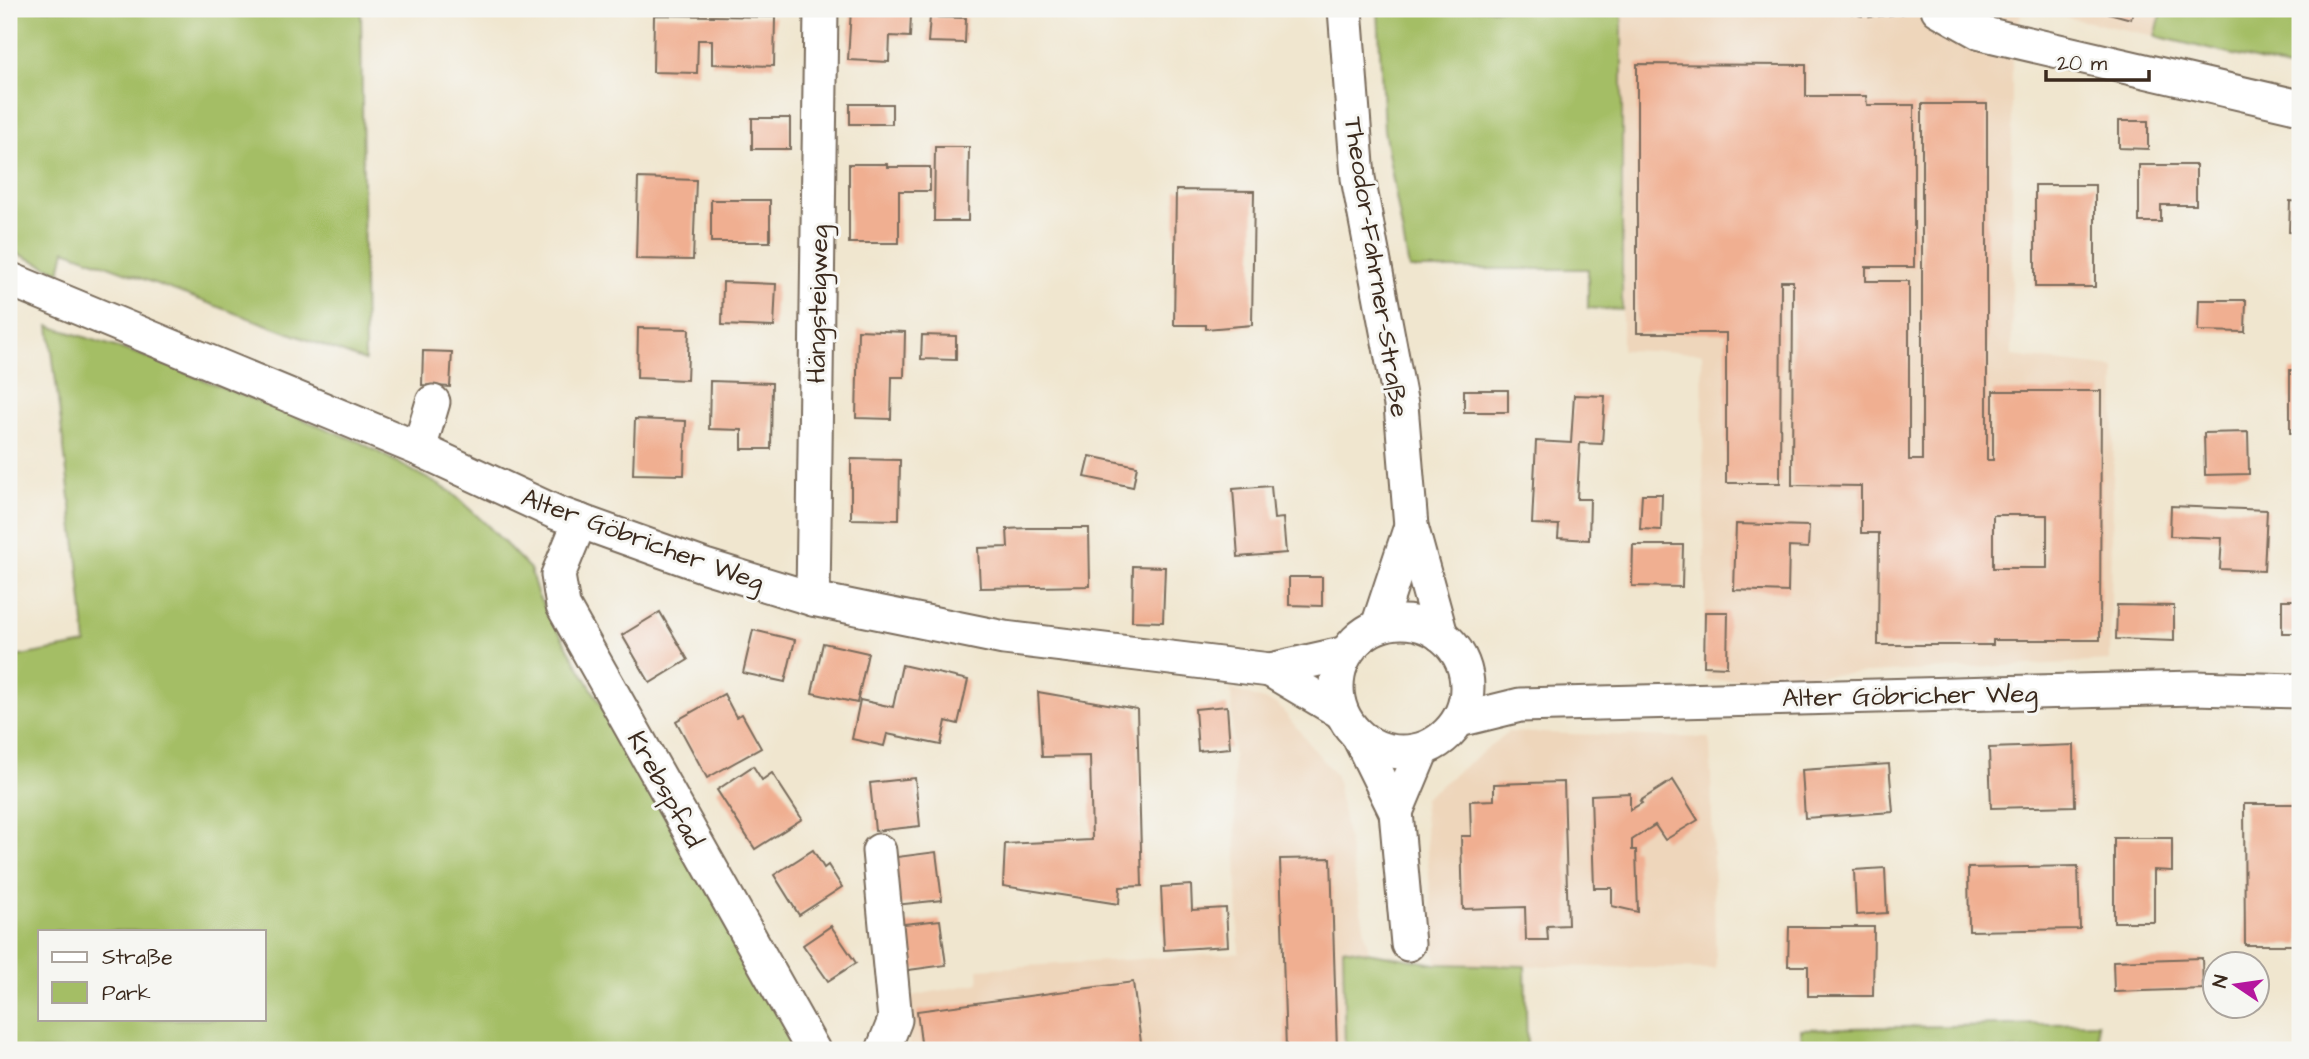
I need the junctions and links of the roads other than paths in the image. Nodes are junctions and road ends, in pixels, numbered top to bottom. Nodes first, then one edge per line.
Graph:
1 (821, 9) edge
2 (1345, 9) edge
3 (1929, 9) edge
4 (2300, 107) edge
5 (9, 279) edge
6 (433, 402) dead end
7 (419, 449) junction
8 (580, 521) junction
9 (1411, 526) junction
10 (813, 599) junction
11 (1378, 626) junction
12 (1441, 635) junction
13 (1346, 653) junction
14 (1270, 670) junction
15 (1466, 679) junction
16 (2300, 691) edge
17 (1520, 705) junction
18 (1341, 712) junction
19 (1459, 720) junction
20 (1360, 739) junction
21 (1422, 750) junction
22 (1396, 812) junction
23 (880, 851) dead end
24 (1408, 944) dead end
25 (813, 1050) edge
26 (883, 1050) edge

1 - 10 street, Hängsteigweg
2 - 9 street, Theodor-Fahrner-Straße
3 - 4 street
5 - 7 street, Alter Göbricher Weg
6 - 7 street
7 - 8 street, Alter Göbricher Weg
8 - 10 street, Alter Göbricher Weg
8 - 25 street, Krebspfad
9 - 11 street, Theodor-Fahrner-Straße
9 - 12 street, Theodor-Fahrner-Straße
10 - 14 street, Alter Göbricher Weg
11 - 12 street
11 - 13 street
12 - 15 street
13 - 14 street, Alter Göbricher Weg
13 - 18 street
14 - 18 street, Alter Göbricher Weg
15 - 17 street, Alter Göbricher Weg
15 - 19 street
16 - 17 street, Alter Göbricher Weg
17 - 19 street, Alter Göbricher Weg
18 - 20 street
19 - 21 street
20 - 21 street
20 - 22 street
21 - 22 street
22 - 24 street
23 - 26 street

